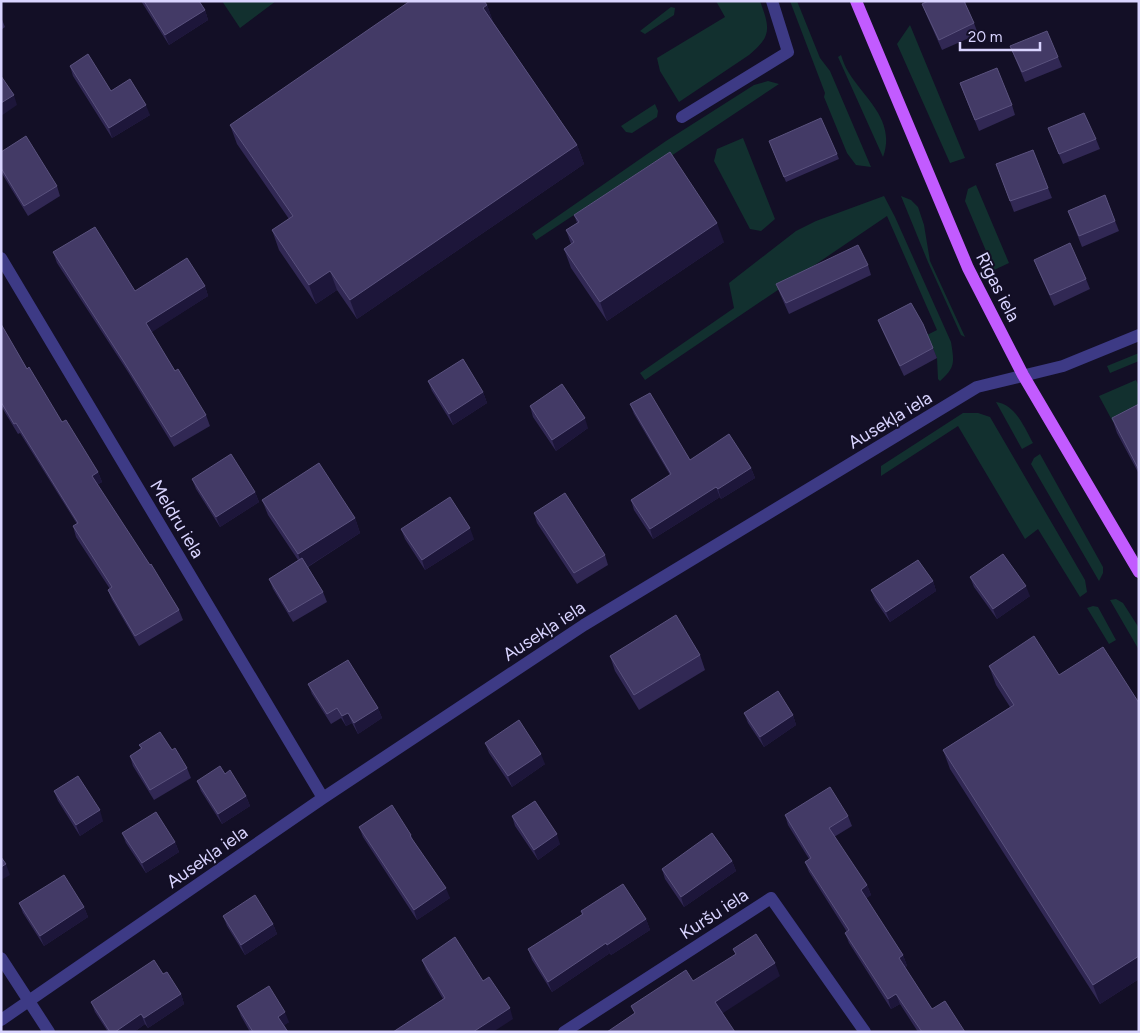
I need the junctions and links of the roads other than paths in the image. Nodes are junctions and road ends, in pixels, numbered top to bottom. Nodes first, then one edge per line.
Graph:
1 (772, 1) edge
2 (856, 1) edge
3 (682, 117) dead end
4 (1, 258) edge
5 (1139, 335) edge
6 (1023, 375) junction
7 (1139, 572) edge
8 (323, 798) junction
9 (1, 958) edge
10 (30, 1001) junction
11 (1, 1020) edge
12 (49, 1032) edge
13 (564, 1032) edge
14 (865, 1032) edge

1 - 3 street
2 - 6 main road, Rīgas iela
4 - 8 street, Meldru iela
5 - 6 street, Ausekļa iela
6 - 7 main road, Rīgas iela
6 - 8 street, Ausekļa iela
8 - 10 street, Ausekļa iela
9 - 10 street
10 - 11 street, Ausekļa iela
10 - 12 street
13 - 14 street, Kuršu iela

